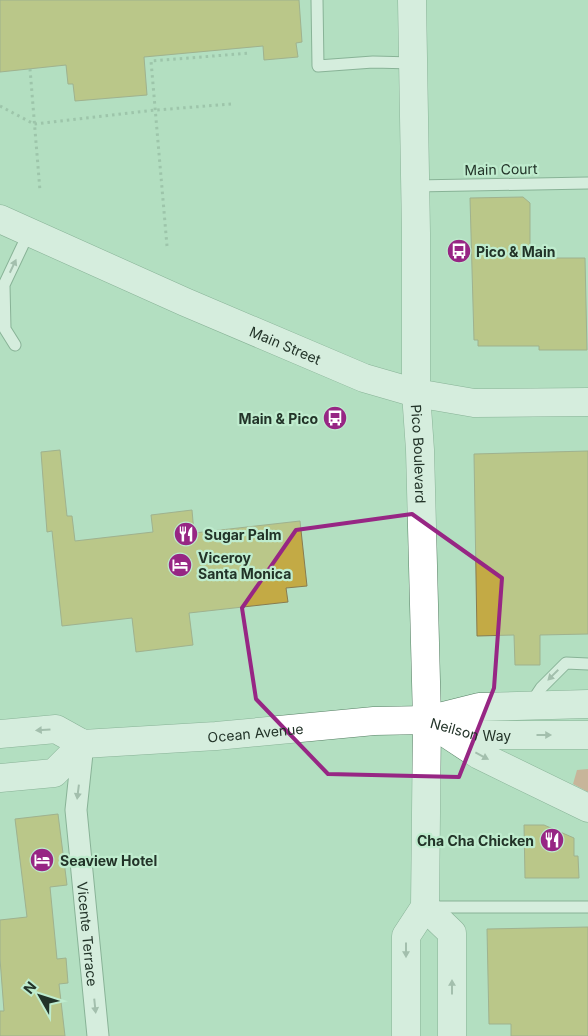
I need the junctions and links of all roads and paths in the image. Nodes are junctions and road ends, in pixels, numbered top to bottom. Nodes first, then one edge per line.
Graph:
1 (317, 0) edge
2 (412, 0) edge
3 (251, 53) dead end
4 (413, 63) junction
5 (30, 69) dead end
6 (232, 104) dead end
7 (0, 106) edge
8 (156, 110) junction
9 (34, 124) junction
10 (588, 183) edge
11 (415, 186) junction
12 (40, 191) dead end
13 (0, 219) edge
14 (30, 231) junction
15 (167, 246) dead end
16 (15, 345) dead end
17 (416, 393) junction
18 (588, 402) edge
19 (588, 664) edge
20 (588, 704) edge
21 (529, 706) junction
22 (427, 720) junction
23 (0, 734) edge
24 (588, 734) edge
25 (83, 744) junction
26 (0, 778) edge
27 (588, 808) edge
28 (425, 907) junction
29 (588, 907) edge
30 (98, 1036) edge
31 (406, 1036) edge
32 (452, 1036) edge

1 - 4 lane
2 - 4 main road, Pico Boulevard
3 - 8 path
4 - 11 main road, Pico Boulevard
5 - 9 path
6 - 8 path
7 - 9 path
8 - 9 path
8 - 15 path
9 - 12 path
10 - 11 lane, Main Court
11 - 17 main road, Pico Boulevard
13 - 14 main road, Main Street
16 -> 14 lane
14 - 17 main road, Main Street
17 - 18 main road, Main Street
17 - 22 main road, Pico Boulevard
19 -> 21 lane
20 - 21 main road, Neilson Way
21 - 22 main road, Neilson Way
22 -> 24 main road, Neilson Way
22 - 25 main road, Ocean Avenue
22 -> 27 main road
22 - 28 main road, Pico Boulevard
25 -> 23 main road
25 - 26 main road
25 -> 30 street, Vicente Terrace
28 - 29 lane
28 -> 31 main road
32 -> 28 main road

